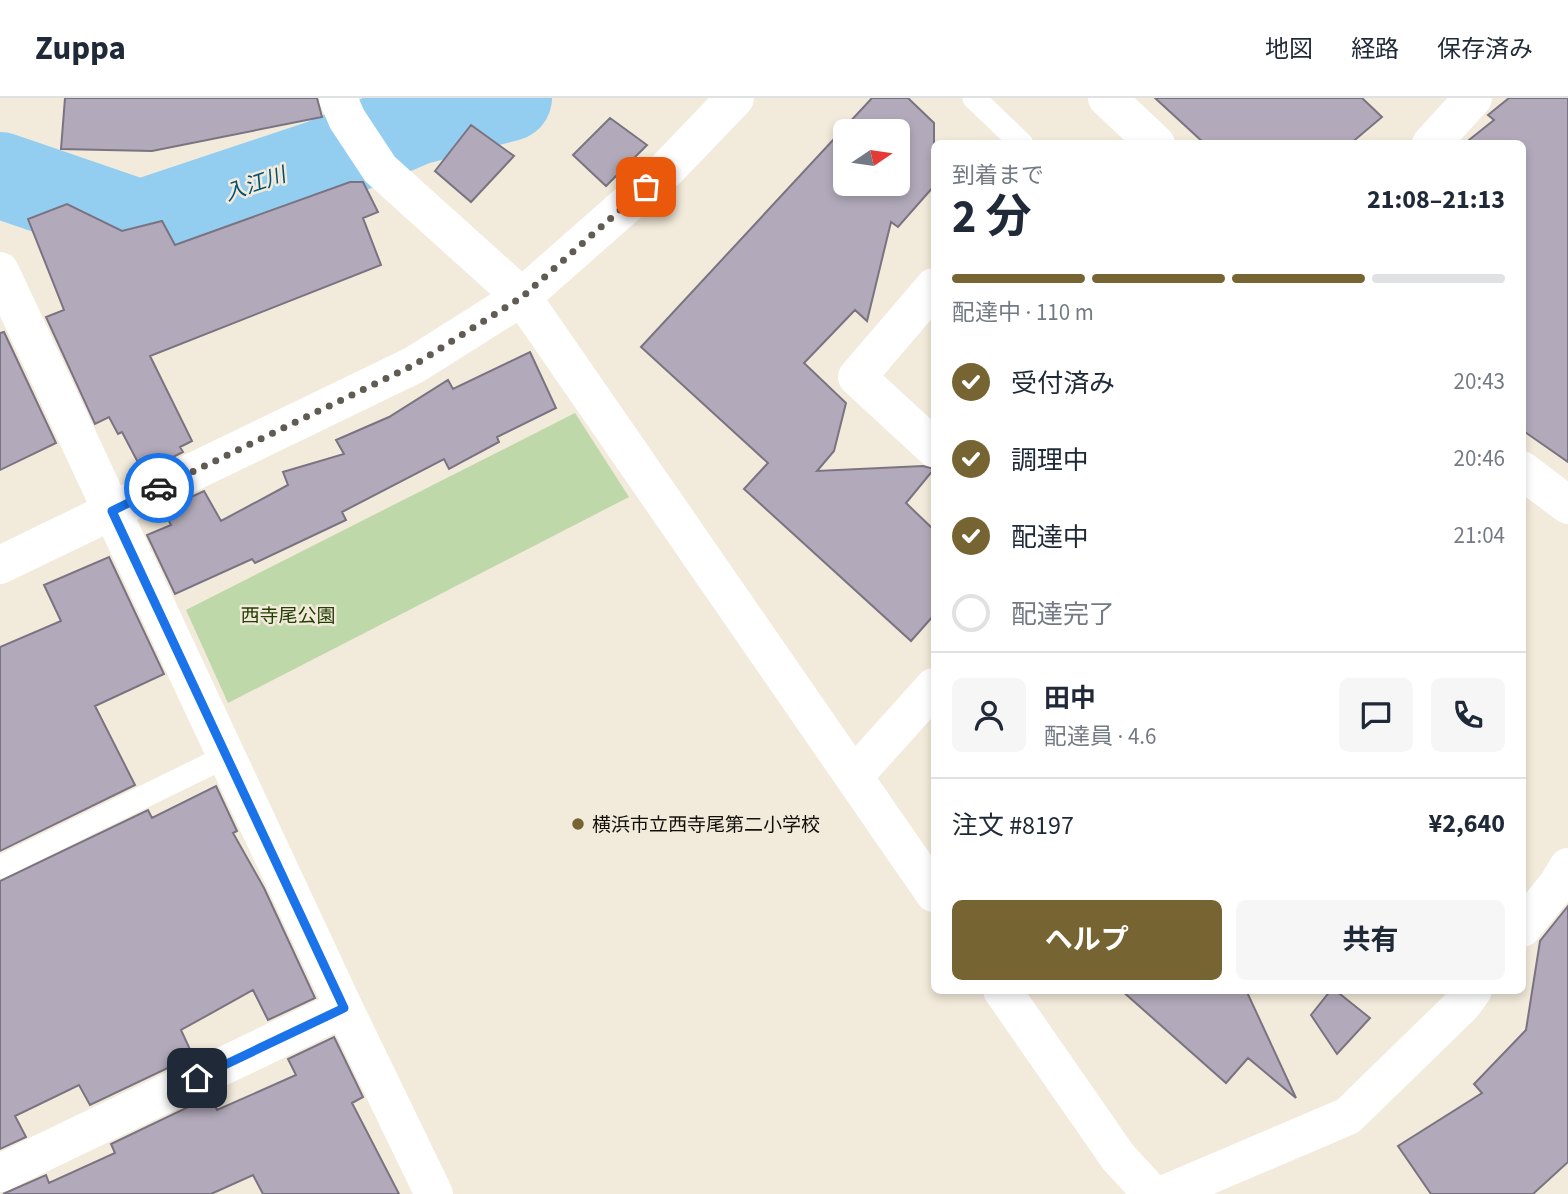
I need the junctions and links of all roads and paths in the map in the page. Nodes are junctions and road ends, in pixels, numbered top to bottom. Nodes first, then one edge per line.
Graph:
1 (735, 98) edge
2 (974, 98) edge
3 (1473, 98) edge
4 (1111, 99) edge
5 (342, 108) edge
6 (1019, 140) edge
7 (1152, 140) edge
8 (1436, 140) edge
9 (0, 271) edge
10 (931, 291) edge
11 (522, 297) junction
12 (931, 445) edge
13 (1526, 473) edge
14 (1568, 505) edge
15 (112, 511) junction
16 (0, 565) edge
17 (931, 691) edge
18 (227, 756) junction
19 (854, 776) junction
20 (0, 867) edge
21 (1568, 867) edge
22 (931, 888) edge
23 (1526, 924) edge
24 (1005, 994) edge
25 (1470, 994) edge
26 (344, 1008) junction
27 (0, 1172) edge
28 (434, 1194) edge
29 (1152, 1194) edge
30 (1165, 1194) edge

1 - 11 street
2 - 6 lane
3 - 8 street
4 - 7 street
5 - 11 street
9 - 15 street
10 - 12 street
11 - 15 street
11 - 19 street
13 - 14 street
15 - 16 street
15 - 18 street
17 - 19 street
18 - 20 lane
18 - 26 street
19 - 22 street
21 - 23 street
24 - 29 street
25 - 30 street
26 - 27 street
26 - 28 street

